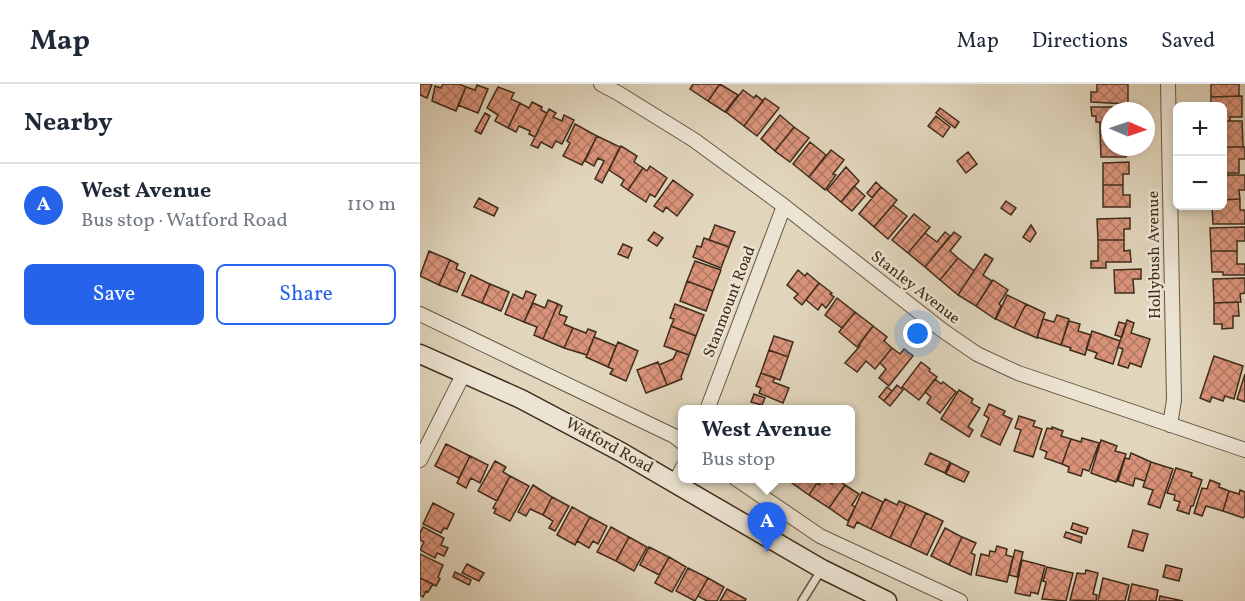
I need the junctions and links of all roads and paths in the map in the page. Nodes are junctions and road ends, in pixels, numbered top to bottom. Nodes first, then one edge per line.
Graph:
1 (601, 84) edge
2 (1168, 84) edge
3 (784, 206) junction
4 (420, 314) edge
5 (420, 354) edge
6 (464, 373) junction
7 (709, 405) edge
8 (1170, 425) junction
9 (678, 439) edge
10 (1245, 450) edge
11 (420, 460) edge
12 (678, 475) edge
13 (691, 483) edge
14 (742, 483) edge
15 (822, 569) junction
16 (802, 601) edge
17 (887, 601) edge
18 (960, 601) edge

1 - 3 street, Stanley Avenue
2 - 8 street, Hollybush Avenue
3 - 7 street, Stanmount Road
3 - 8 street, Stanley Avenue
4 - 9 street
5 - 6 main road, Watford Road
6 - 11 street
6 - 12 main road, Watford Road
8 - 10 street, Stanley Avenue
13 - 15 main road, Watford Road
14 - 18 street
15 - 16 lane
15 - 17 main road, Watford Road

